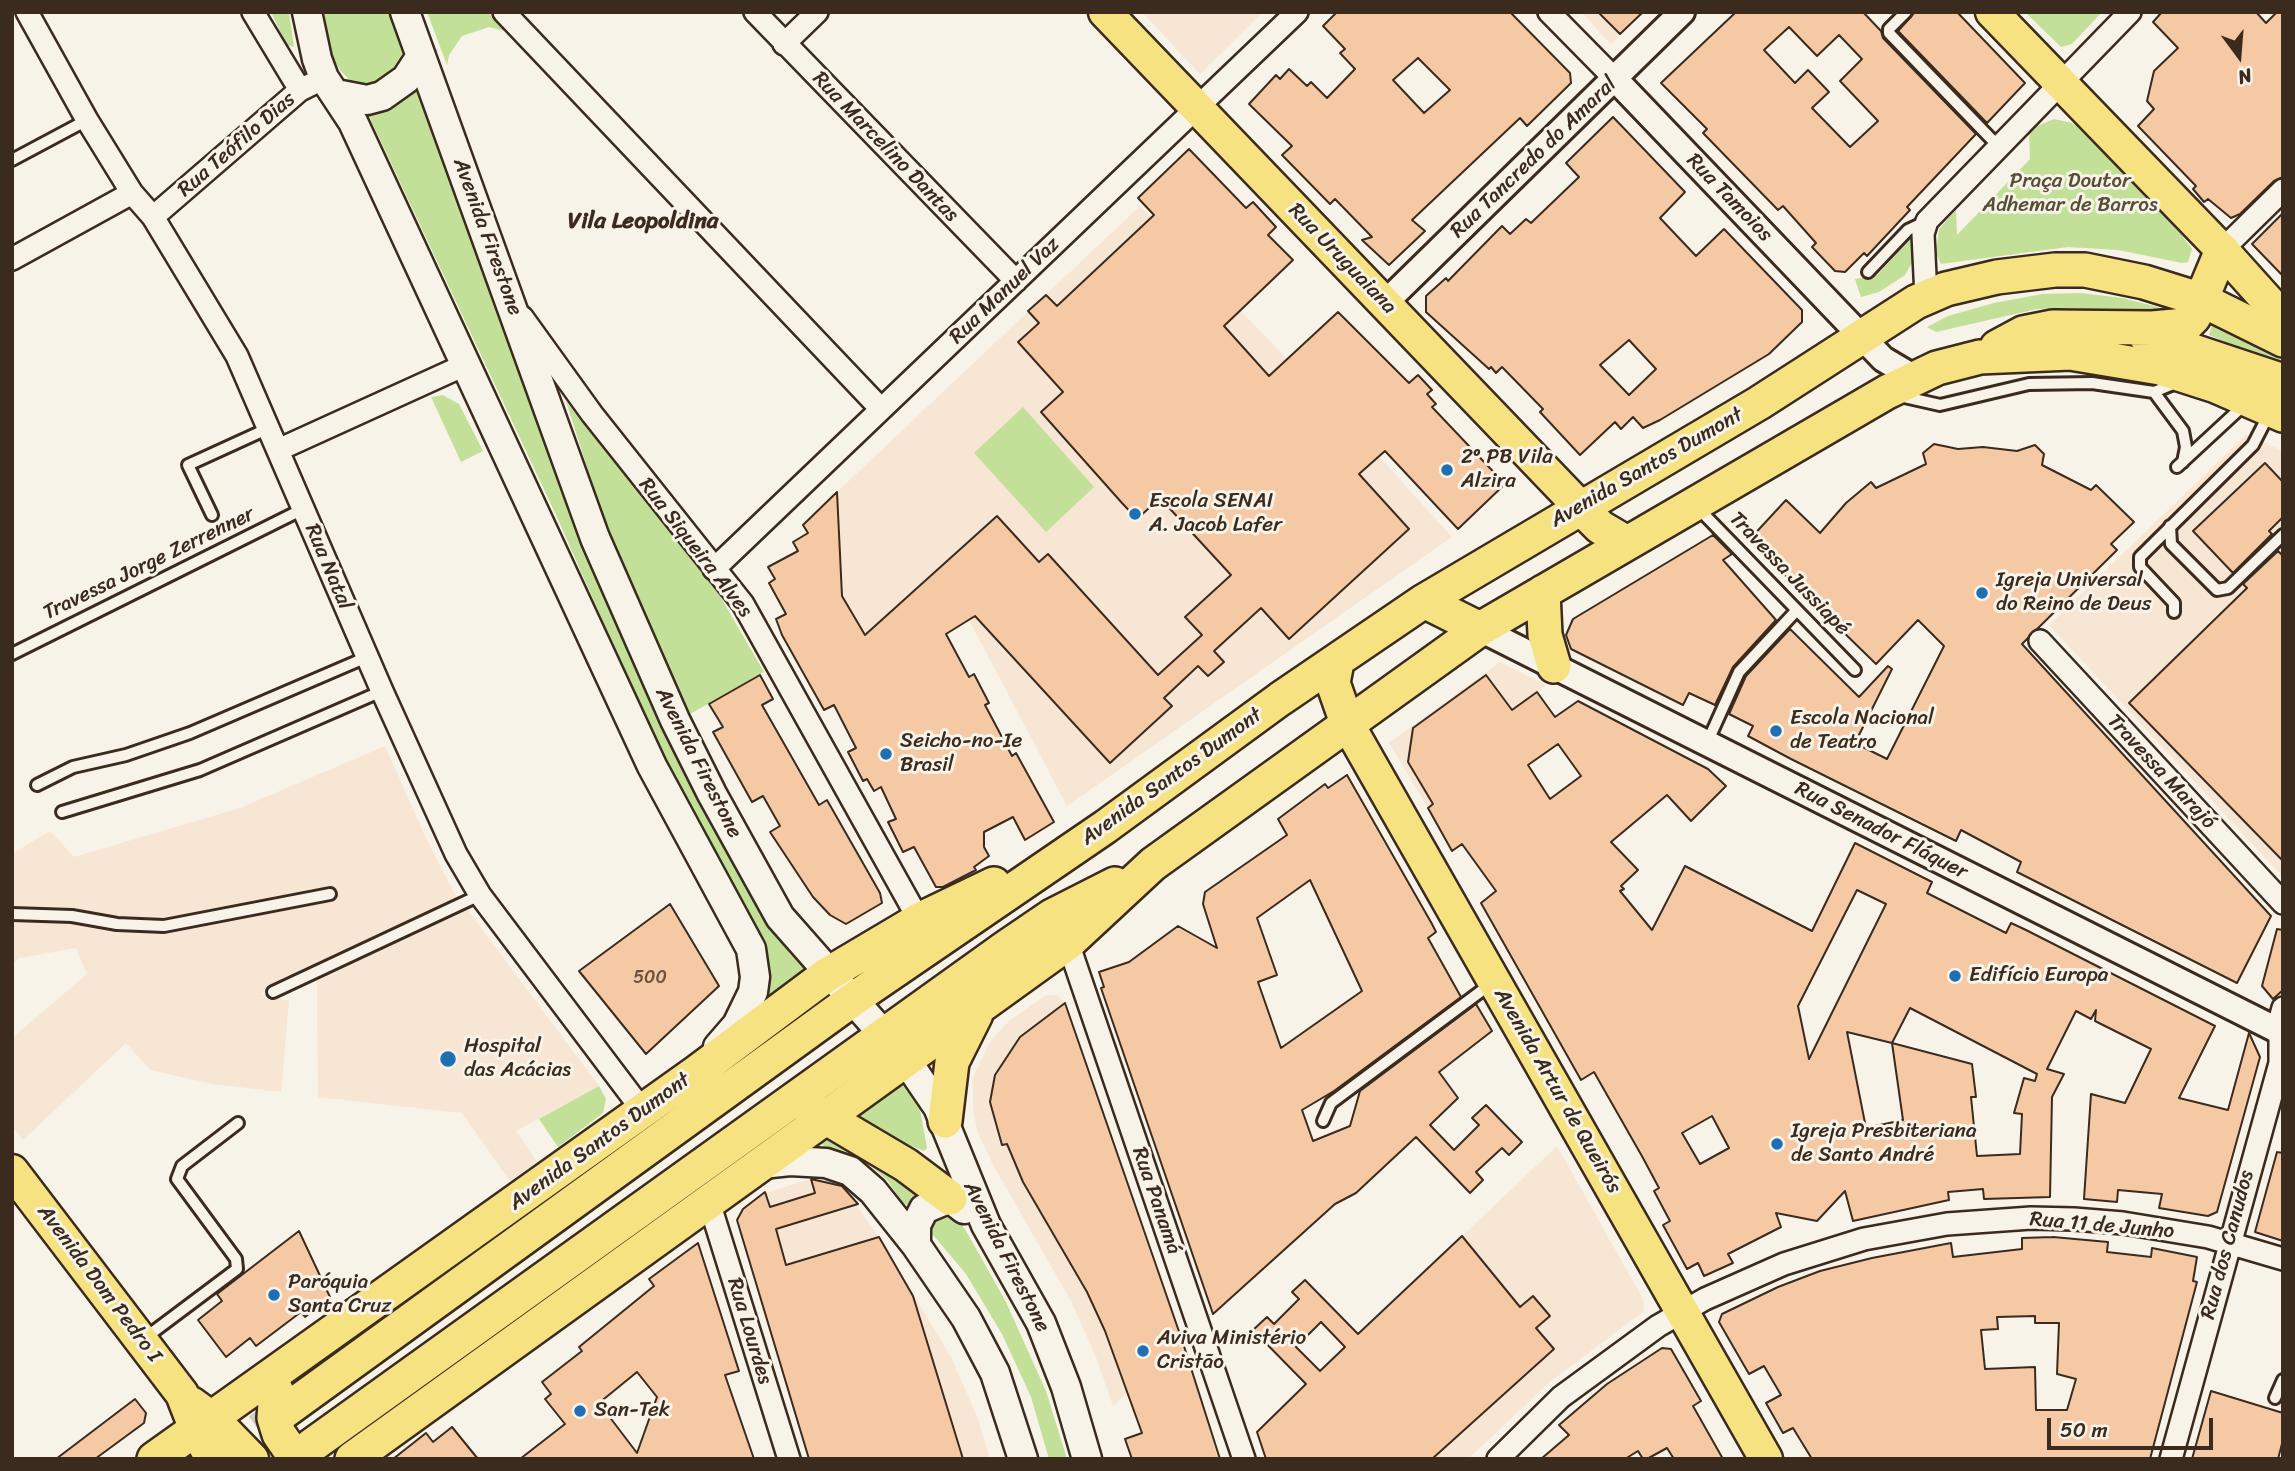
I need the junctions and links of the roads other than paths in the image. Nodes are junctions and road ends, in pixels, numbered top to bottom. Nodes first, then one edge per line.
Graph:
1 (27, 12) edge
2 (253, 12) edge
3 (307, 12) edge
4 (405, 12) edge
5 (504, 12) edge
6 (755, 12) edge
7 (817, 12) edge
8 (1105, 12) edge
9 (1297, 12) edge
10 (1549, 12) edge
11 (1682, 12) edge
12 (1906, 12) edge
13 (1992, 12) edge
14 (2130, 12) edge
15 (785, 44) junction
16 (421, 56) junction
17 (1615, 79) junction
18 (2060, 83) junction
19 (320, 87) junction
20 (1197, 108) junction
21 (86, 120) junction
22 (1999, 146) junction
23 (12, 160) edge
24 (2283, 190) edge
25 (132, 193) junction
26 (153, 218) junction
27 (1927, 220) junction
28 (2222, 250) junction
29 (12, 259) edge
30 (1868, 272) dead end
31 (1016, 281) junction
32 (1926, 297) junction
33 (2202, 300) junction
34 (510, 301) junction
35 (1385, 303) junction
36 (2283, 318) edge
37 (2123, 328) junction
38 (1861, 336) junction
39 (2283, 340) edge
40 (1980, 357) junction
41 (467, 364) junction
42 (2189, 376) junction
43 (1901, 385) junction
44 (2154, 392) junction
45 (2271, 402) edge
46 (881, 409) junction
47 (269, 428) junction
48 (278, 450) junction
49 (1695, 504) junction
50 (1580, 507) junction
51 (303, 509) junction
52 (212, 515) dead end
53 (2170, 526) junction
54 (2283, 536) edge
55 (1627, 543) junction
56 (714, 569) junction
57 (1543, 592) junction
58 (1424, 601) junction
59 (1796, 611) junction
60 (2174, 612) dead end
61 (1480, 629) junction
62 (2040, 641) dead end
63 (12, 654) edge
64 (367, 657) junction
65 (1338, 662) junction
66 (1554, 666) junction
67 (1855, 670) dead end
68 (382, 691) junction
69 (1347, 723) junction
70 (1707, 743) junction
71 (37, 785) dead end
72 (62, 812) dead end
73 (1064, 855) junction
74 (1153, 864) junction
75 (330, 894) dead end
76 (480, 895) junction
77 (2283, 903) edge
78 (12, 914) edge
79 (919, 920) junction
80 (1068, 943) junction
81 (828, 974) junction
82 (1494, 981) junction
83 (274, 992) dead end
84 (852, 1000) junction
85 (979, 1008) junction
86 (2282, 1024) edge
87 (884, 1036) junction
88 (906, 1060) junction
89 (697, 1072) junction
90 (732, 1090) junction
91 (794, 1100) junction
92 (643, 1111) junction
93 (826, 1118) junction
94 (945, 1121) junction
95 (1323, 1121) dead end
96 (238, 1123) dead end
97 (762, 1164) junction
98 (12, 1171) edge
99 (950, 1198) junction
100 (709, 1202) junction
101 (986, 1225) junction
102 (2229, 1242) junction
103 (916, 1245) junction
104 (2283, 1259) edge
105 (1682, 1312) junction
106 (142, 1340) junction
107 (284, 1368) junction
108 (2283, 1380) edge
109 (2275, 1398) dead end
110 (285, 1411) tunnel mouth
111 (204, 1425) junction
112 (309, 1452) edge
113 (154, 1459) edge
114 (212, 1459) edge
115 (252, 1459) edge
116 (352, 1459) edge
117 (789, 1459) edge
118 (1023, 1459) edge
119 (1087, 1459) edge
120 (1244, 1459) edge
121 (1498, 1459) edge
122 (1766, 1459) edge
123 (2171, 1459) edge

1 - 21 street, Rua Natal
2 - 19 street
3 - 19 main road, Avenida Firestone
4 - 16 main road, Avenida Firestone
5 - 46 street
6 - 15 street, Rua Marcelino Dantas
7 - 15 street
8 - 20 main road, Rua Uruguaiana
9 - 20 street, Rua Manuel Vaz
10 - 17 street, Rua Tamoios
11 - 17 street, Rua Tancredo do Amaral
12 - 22 lane
13 - 18 main road
14 - 18 street
15 - 31 street, Rua Marcelino Dantas
16 - 19 main road
16 - 34 main road, Avenida Firestone
17 - 35 street, Rua Tancredo do Amaral
17 - 38 street, Rua Tamoios
18 - 22 street
18 - 28 main road
19 - 26 street, Rua Teófilo Dias
19 - 41 main road, Avenida Firestone
20 - 31 street, Rua Manuel Vaz
20 - 35 main road, Rua Uruguaiana
21 - 23 lane
21 - 25 street, Rua Natal
22 - 27 street
24 - 28 street
25 - 26 street, Rua Natal
25 - 29 street
26 - 47 street, Rua Natal
27 - 30 lane
27 - 32 street
28 - 33 highway
28 - 36 main road
31 - 46 street, Rua Manuel Vaz
32 - 33 highway, Avenida Santos Dumont
32 - 38 highway, Avenida Santos Dumont
33 - 37 highway
33 - 39 highway, Avenida Santos Dumont
34 - 56 street, Rua Siqueira Alves
34 - 81 main road, Avenida Firestone
35 - 50 main road, Rua Uruguaiana
37 - 40 highway
37 - 45 highway
38 - 43 street, Rua Tamoios
38 - 50 highway, Avenida Santos Dumont
40 - 42 highway
40 - 43 highway
41 - 48 street
41 - 89 main road, Avenida Firestone
42 - 44 lane
42 - 45 highway
43 - 44 lane
43 - 49 highway
44 - 45 lane
45 - 53 lane
46 - 56 street, Rua Manuel Vaz
47 - 48 street, Rua Natal
47 - 52 lane
48 - 51 street, Rua Natal
49 - 55 highway
49 - 59 lane, Travessa Jussiapé
50 - 55 highway
50 - 58 highway, Avenida Santos Dumont
51 - 63 lane, Travessa Jorge Zerrenner
51 - 64 street, Rua Natal
53 - 54 lane
53 - 60 lane
55 - 57 highway
56 - 79 street, Rua Siqueira Alves
57 - 61 highway
57 - 66 highway
58 - 61 highway
58 - 65 highway, Avenida Santos Dumont
59 - 67 lane, Travessa Jussiapé
59 - 70 lane
61 - 66 street, Rua Senador Fláquer
61 - 69 highway
62 - 77 street, Travessa Marajó
64 - 68 street, Rua Natal
64 - 71 lane
65 - 69 highway
65 - 73 highway, Avenida Santos Dumont
66 - 70 street, Rua Senador Fláquer
68 - 72 lane
68 - 76 street, Rua Natal
69 - 74 highway
69 - 82 main road, Avenida Artur de Queirós
70 - 86 street, Rua Senador Fláquer
73 - 79 highway, Avenida Santos Dumont
73 - 84 highway, Avenida Santos Dumont
74 - 80 highway
74 - 87 highway
75 - 78 lane
76 - 83 lane
76 - 92 street, Rua Natal
79 - 81 highway, Avenida Santos Dumont
80 - 85 highway
80 - 120 street, Rua Panamá
81 - 84 main road, Avenida Firestone
81 - 89 highway, Avenida Santos Dumont
82 - 95 lane
82 - 105 main road, Avenida Artur de Queirós
84 - 87 main road, Avenida Firestone
84 - 90 highway, Avenida Santos Dumont
85 - 88 highway
85 - 94 highway
86 - 102 street, Rua dos Canudos
87 - 88 main road, Avenida Firestone
87 - 91 highway
88 - 93 highway
88 - 94 main road, Avenida Firestone
89 - 92 highway, Avenida Santos Dumont
90 - 91 highway
90 - 110 highway, Avenida Santos Dumont
91 - 93 highway
91 - 112 highway
92 - 107 highway, Avenida Santos Dumont
93 - 97 highway
93 - 99 highway
94 - 101 main road, Avenida Firestone
96 - 106 lane
97 - 100 highway
97 - 103 main road
98 - 106 main road, Avenida Dom Pedro I
99 - 101 main road
99 - 103 main road
100 - 116 highway
100 - 117 street, Rua Lourdes
101 - 119 main road, Avenida Firestone
102 - 104 street, Rua 11 de Junho
102 - 105 street, Rua 11 de Junho
102 - 123 street, Rua dos Canudos
103 - 118 main road
105 - 121 street, Rua 11 de Junho
105 - 122 main road, Avenida Artur de Queirós
106 - 111 main road, Avenida Dom Pedro I
107 - 111 highway, Avenida Santos Dumont
107 - 112 highway
108 - 109 lane
111 - 113 highway, Avenida Santos Dumont
111 - 114 main road
111 - 115 main road, Avenida Dom Pedro I

